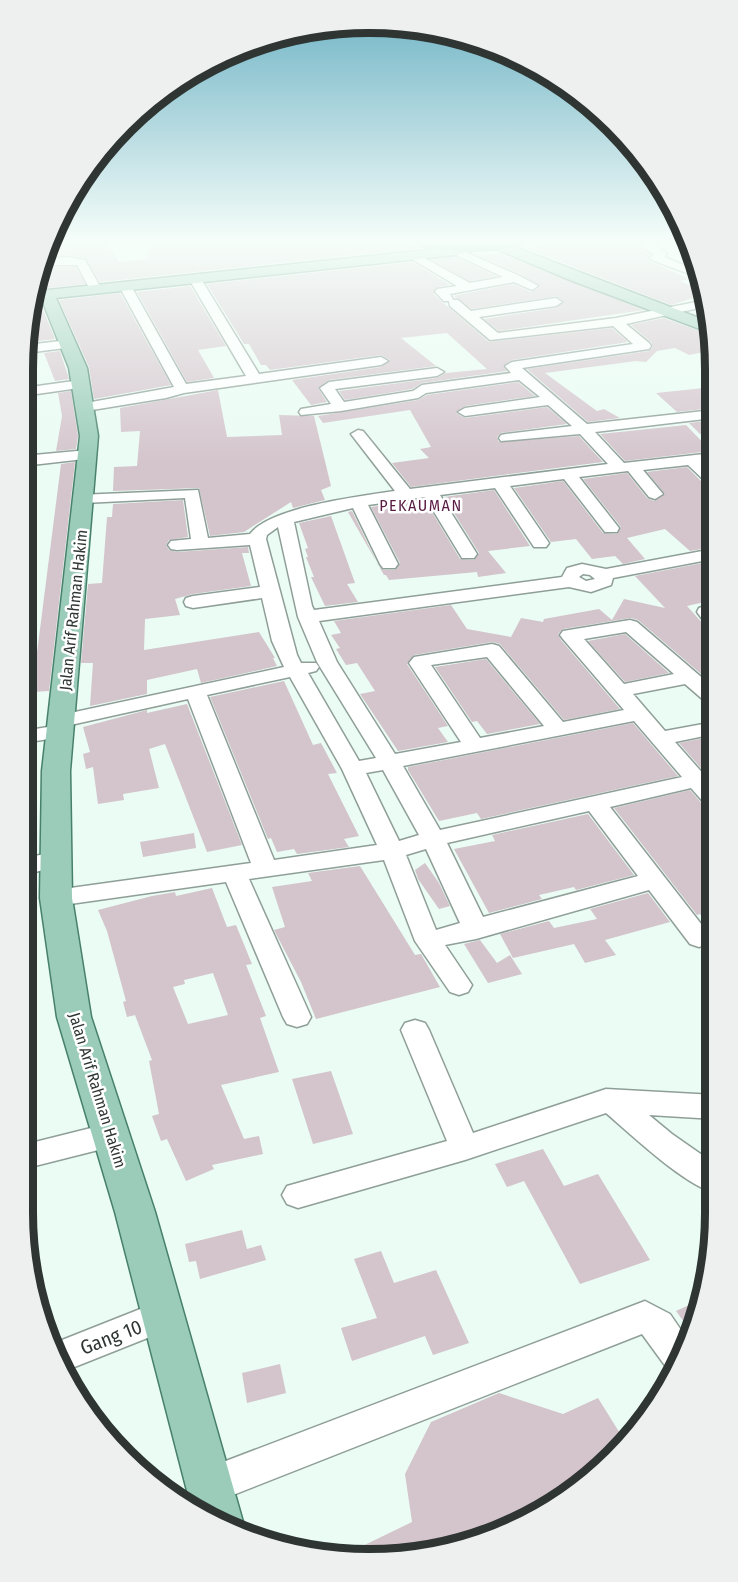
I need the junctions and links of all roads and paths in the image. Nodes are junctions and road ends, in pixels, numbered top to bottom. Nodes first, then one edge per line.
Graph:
1 (54, 318) edge
2 (143, 318) edge
3 (218, 318) edge
4 (471, 318) edge
5 (579, 318) edge
6 (640, 318) edge
7 (681, 318) edge
8 (616, 322) junction
9 (590, 325) junction
10 (702, 325) edge
11 (512, 335) junction
12 (68, 344) junction
13 (34, 348) edge
14 (543, 360) junction
15 (381, 361) dead end
16 (437, 372) dead end
17 (523, 375) junction
18 (254, 379) junction
19 (182, 389) junction
20 (33, 393) edge
21 (83, 396) junction
22 (552, 400) junction
23 (341, 407) junction
24 (306, 412) dead end
25 (465, 412) dead end
26 (705, 415) edge
27 (705, 422) edge
28 (586, 430) junction
29 (358, 434) dead end
30 (506, 438) dead end
31 (705, 449) edge
32 (88, 454) junction
33 (705, 459) edge
34 (33, 460) edge
35 (691, 460) junction
36 (620, 463) junction
37 (567, 473) junction
38 (705, 473) edge
39 (497, 477) junction
40 (430, 492) junction
41 (655, 494) dead end
42 (406, 495) junction
43 (84, 498) junction
44 (358, 502) junction
45 (285, 519) junction
46 (611, 528) dead end
47 (257, 539) junction
48 (200, 543) junction
49 (540, 543) dead end
50 (177, 545) dead end
51 (468, 554) dead end
52 (705, 556) edge
53 (389, 564) dead end
54 (273, 600) junction
55 (193, 602) dead end
56 (308, 619) junction
57 (282, 641) junction
58 (327, 663) junction
59 (296, 669) junction
60 (691, 677) junction
61 (705, 690) edge
62 (195, 691) junction
63 (618, 691) junction
64 (637, 714) junction
65 (61, 726) junction
66 (558, 730) junction
67 (705, 730) edge
68 (33, 734) edge
69 (659, 738) junction
70 (475, 746) junction
71 (390, 764) junction
72 (353, 769) junction
73 (697, 780) junction
74 (705, 789) edge
75 (594, 802) junction
76 (433, 839) junction
77 (392, 851) junction
78 (56, 859) junction
79 (33, 864) edge
80 (266, 870) junction
81 (234, 873) junction
82 (655, 880) junction
83 (56, 898) junction
84 (476, 930) junction
85 (699, 938) dead end
86 (428, 941) junction
87 (459, 985) dead end
88 (297, 1017) dead end
89 (415, 1030) dead end
90 (609, 1101) junction
91 (705, 1106) edge
92 (111, 1135) junction
93 (465, 1148) junction
94 (33, 1154) edge
95 (705, 1173) edge
96 (298, 1195) dead end
97 (163, 1316) junction
98 (675, 1350) edge
99 (65, 1355) edge
100 (210, 1485) junction
101 (217, 1512) edge

1 - 12 main road, Jalan Arif Rahman Hakim
2 - 19 street
3 - 18 street
4 - 11 street
5 - 9 street
6 - 8 street
7 - 10 main road
8 - 9 street
8 - 14 street
9 - 11 street
11 - 14 street
12 - 13 street
12 - 21 main road, Jalan Arif Rahman Hakim
14 - 17 street
15 - 18 street
16 - 23 street
17 - 22 street
17 - 23 street
18 - 19 street
19 - 21 street
20 - 21 street
21 - 32 main road, Jalan Arif Rahman Hakim
22 - 25 street
22 - 28 street
23 - 24 street
26 - 28 street
27 - 28 street
28 - 30 street
28 - 36 street
29 - 42 street
31 - 36 street
32 - 34 street
32 - 43 main road, Jalan Arif Rahman Hakim
33 - 35 street
35 - 36 street
35 - 38 street
36 - 37 street
36 - 39 street
36 - 41 street
37 - 39 street
37 - 46 street
39 - 40 street
39 - 49 street
40 - 42 street
40 - 51 street
42 - 44 street
43 - 48 street
43 - 65 main road, Jalan Arif Rahman Hakim
44 - 45 street
44 - 53 street
45 - 47 street
45 - 56 street
47 - 48 street
47 - 54 street
48 - 50 street
52 - 56 street
54 - 55 street
54 - 56 street
54 - 57 street
56 - 57 street
56 - 58 street
57 - 59 street
58 - 59 street
58 - 71 street
59 - 62 street
59 - 72 street
60 - 61 street
60 - 63 street
60 - 63 street
62 - 65 street
62 - 80 street
63 - 64 street
64 - 66 street
64 - 69 street
65 - 68 street
65 - 78 main road, Jalan Arif Rahman Hakim
66 - 70 street
66 - 70 street
67 - 69 street
69 - 73 street
70 - 71 street
71 - 72 street
71 - 76 street
72 - 77 street
73 - 74 street
73 - 75 street
75 - 76 street
75 - 82 street
76 - 77 street
76 - 84 street
77 - 80 street
77 - 86 street
78 - 79 street
78 - 83 main road, Jalan Arif Rahman Hakim
80 - 81 street
81 - 83 street
81 - 88 street
82 - 84 street
82 - 85 street
83 - 92 main road, Jalan Arif Rahman Hakim
84 - 86 street
86 - 87 street
89 - 93 street
90 - 91 street
90 - 93 street
90 - 95 street
92 - 94 street
92 - 97 main road, Jalan Arif Rahman Hakim
93 - 96 street
97 - 99 street, Gang 10
97 - 100 main road, Jalan Arif Rahman Hakim
98 - 100 street
100 - 101 main road, Jalan Arif Rahman Hakim

